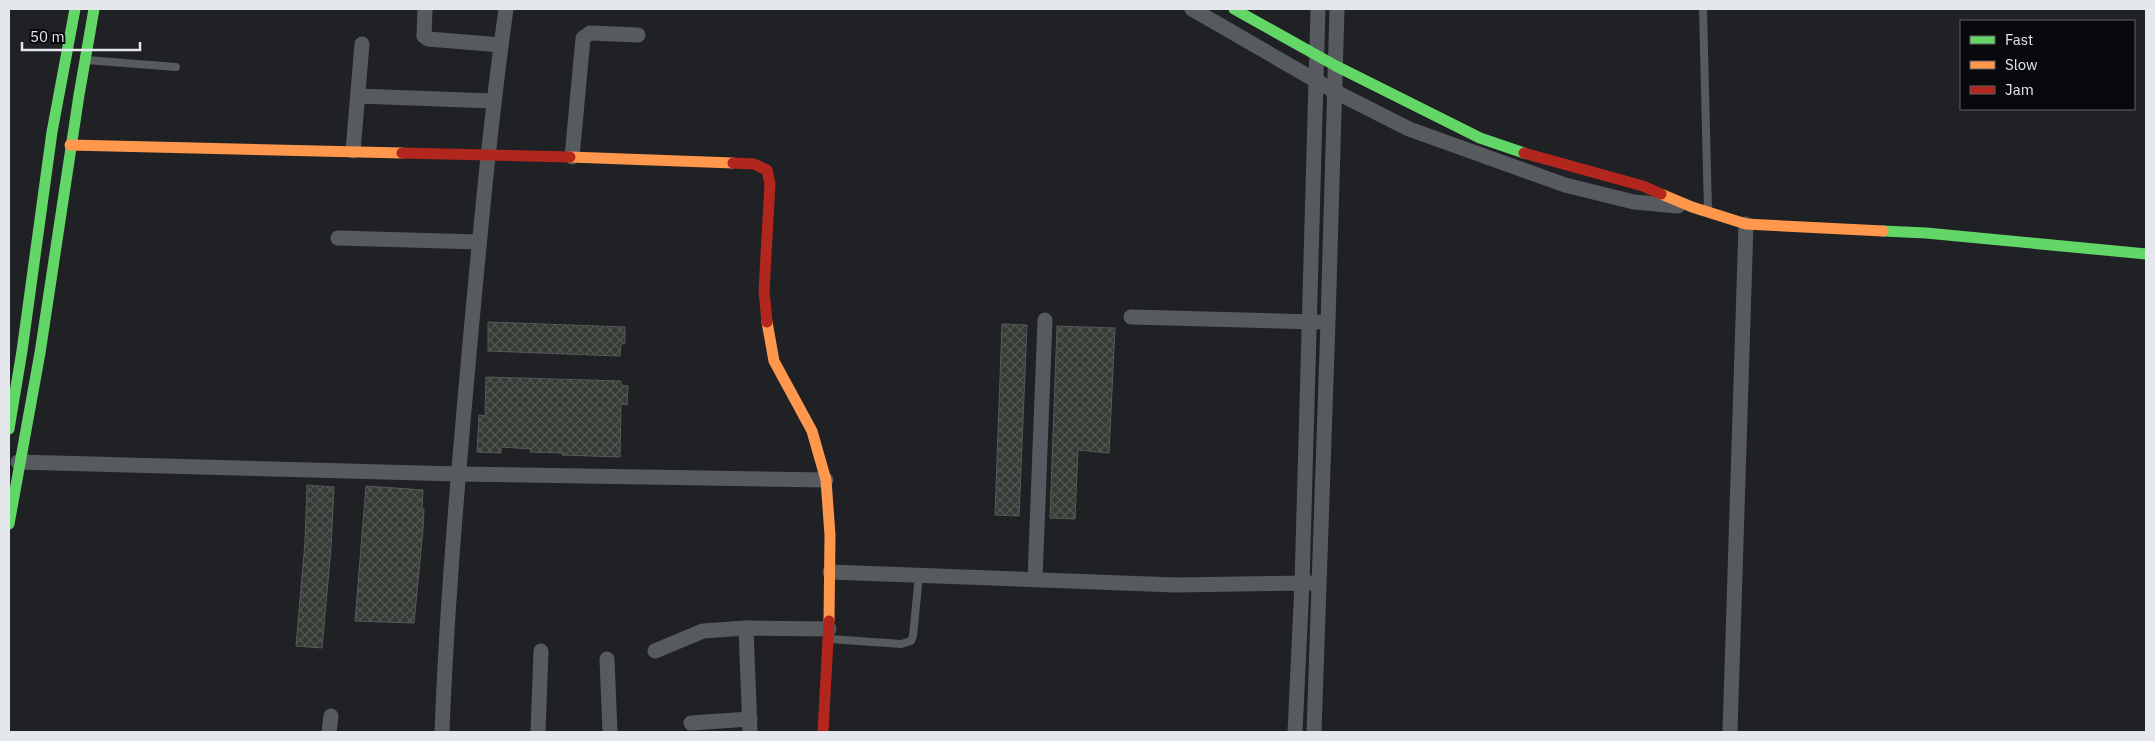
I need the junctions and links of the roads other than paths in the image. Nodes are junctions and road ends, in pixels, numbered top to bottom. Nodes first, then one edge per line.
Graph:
1 (75, 9) edge
2 (94, 9) edge
3 (425, 9) edge
4 (506, 9) edge
5 (1192, 9) edge
6 (1234, 9) edge
7 (1318, 9) edge
8 (1337, 9) edge
9 (1704, 9) edge
10 (638, 35) dead end
11 (362, 44) dead end
12 (500, 45) junction
13 (1317, 55) junction
14 (84, 59) junction
15 (1336, 66) junction
16 (176, 67) dead end
17 (1316, 80) junction
18 (1334, 91) junction
19 (358, 96) junction
20 (493, 101) junction
21 (70, 145) junction
22 (353, 151) junction
23 (487, 154) junction
24 (572, 157) junction
25 (1692, 208) junction
26 (1708, 213) junction
27 (1746, 224) junction
28 (338, 238) dead end
29 (479, 242) junction
30 (2146, 254) edge
31 (1131, 317) dead end
32 (1046, 320) dead end
33 (1309, 321) junction
34 (1328, 322) junction
35 (9, 429) edge
36 (18, 462) junction
37 (458, 474) junction
38 (826, 480) junction
39 (9, 524) edge
40 (830, 572) junction
41 (919, 575) junction
42 (1035, 579) junction
43 (1302, 583) junction
44 (1319, 583) junction
45 (746, 628) junction
46 (829, 634) junction
47 (541, 651) dead end
48 (656, 651) dead end
49 (607, 659) dead end
50 (331, 716) dead end
51 (691, 723) dead end
52 (750, 726) edge
53 (329, 732) edge
54 (442, 732) edge
55 (538, 732) edge
56 (610, 732) edge
57 (824, 732) edge
58 (1294, 732) edge
59 (1314, 732) edge
60 (1730, 732) edge

1 - 35 street
2 - 14 street
3 - 12 street
4 - 12 street
5 - 17 street
6 - 13 street
7 - 13 street
8 - 15 street
9 - 26 lane
10 - 24 street
11 - 19 street
12 - 20 street
13 - 15 street
13 - 17 street
14 - 16 lane
14 - 21 street
15 - 18 street
15 - 25 street
17 - 18 street
17 - 33 street
18 - 25 street
18 - 34 street
19 - 20 street
19 - 22 street
20 - 23 street
21 - 22 street
21 - 36 street
22 - 23 street
23 - 24 street
23 - 29 street
24 - 38 street
25 - 26 street
26 - 27 street
27 - 30 street
27 - 60 street
28 - 29 street
29 - 37 street
31 - 33 street
32 - 42 street
33 - 34 street
33 - 43 street
34 - 44 street
36 - 37 street
36 - 39 street
37 - 38 street
37 - 54 street
38 - 40 street
40 - 41 street
40 - 46 street
41 - 42 street
41 - 46 lane
42 - 43 street
43 - 44 street
43 - 58 street
44 - 59 street
45 - 46 street
45 - 48 street
45 - 52 street
46 - 57 street
47 - 55 street
49 - 56 street
50 - 53 street
51 - 52 street

